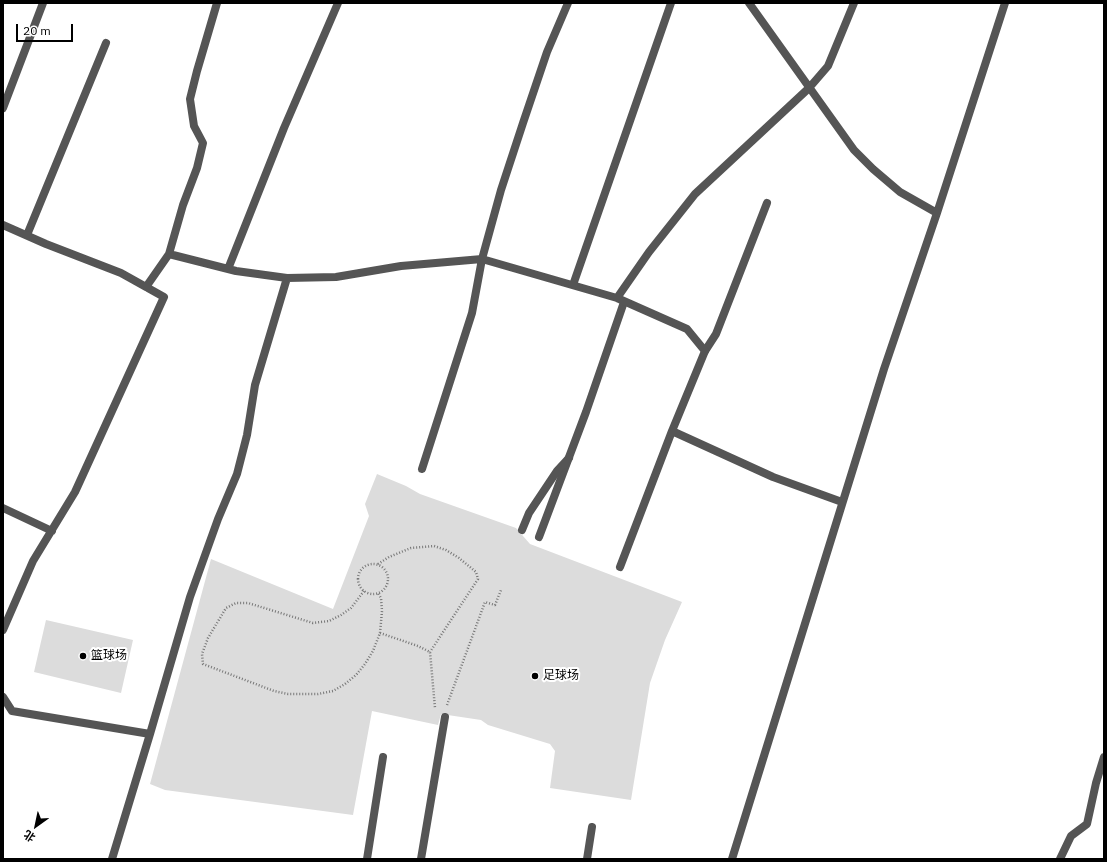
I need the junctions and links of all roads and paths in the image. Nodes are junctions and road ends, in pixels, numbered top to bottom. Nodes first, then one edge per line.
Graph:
1 (43, 3) edge
2 (217, 3) edge
3 (338, 3) edge
4 (568, 3) edge
5 (671, 3) edge
6 (749, 3) edge
7 (854, 3) edge
8 (1005, 3) edge
9 (106, 43) dead end
10 (809, 88) junction
11 (3, 108) edge
12 (767, 203) dead end
13 (937, 213) junction
14 (3, 225) edge
15 (27, 235) junction
16 (170, 254) junction
17 (482, 259) junction
18 (228, 269) junction
19 (287, 278) junction
20 (573, 285) junction
21 (146, 287) junction
22 (620, 300) junction
23 (705, 351) junction
24 (672, 431) junction
25 (569, 458) junction
26 (422, 469) dead end
27 (842, 502) junction
28 (3, 508) edge
29 (522, 530) dead end
30 (52, 531) junction
31 (540, 537) dead end
32 (378, 564) junction
33 (620, 567) dead end
34 (500, 590) dead end
35 (364, 591) junction
36 (378, 593) junction
37 (3, 630) edge
38 (380, 633) junction
39 (430, 652) junction
40 (3, 697) edge
41 (445, 717) junction
42 (150, 734) junction
43 (383, 757) dead end
44 (1104, 757) edge
45 (592, 827) dead end
46 (112, 859) edge
47 (367, 859) edge
48 (421, 859) edge
49 (587, 859) edge
50 (732, 859) edge
51 (1060, 859) edge

1 - 11 street
2 - 16 street
3 - 18 street
4 - 17 street
5 - 20 street
6 - 10 street
7 - 10 street
8 - 13 street
9 - 15 street
10 - 13 street
10 - 22 street
12 - 23 street
13 - 27 street
14 - 15 street
15 - 21 street
16 - 18 street
16 - 21 street
17 - 19 street
17 - 20 street
17 - 26 street
18 - 19 street
19 - 42 street
20 - 22 street
21 - 30 street
22 - 23 street
22 - 25 street
23 - 24 street
24 - 27 street
24 - 33 street
25 - 29 street
25 - 31 street
27 - 50 street
28 - 30 street
30 - 37 street
32 - 35 path
32 - 36 path
32 - 39 path
34 - 41 path
35 - 36 path
35 - 38 path
36 - 38 path
38 - 39 path
39 - 41 path
40 - 42 street
41 - 48 street
42 - 46 street
43 - 47 street
44 - 51 street
45 - 49 street

